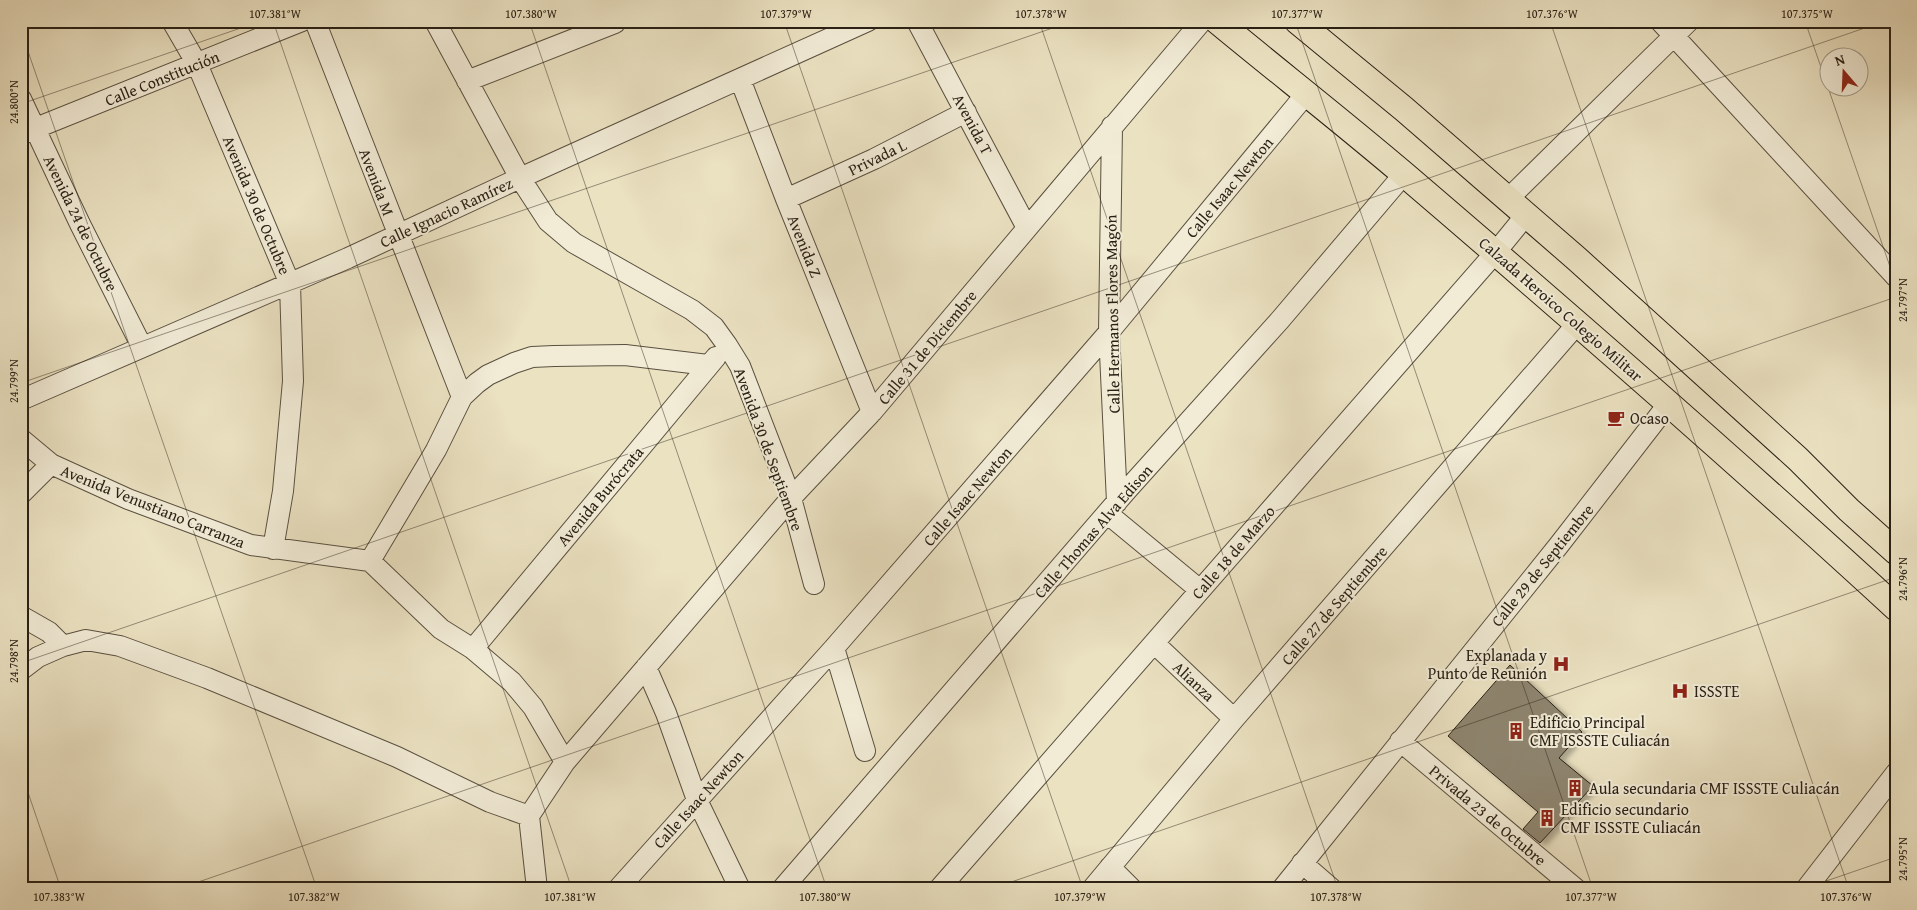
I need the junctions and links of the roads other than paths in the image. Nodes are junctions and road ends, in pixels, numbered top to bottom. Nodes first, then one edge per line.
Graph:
1 (172, 21) edge
2 (302, 21) edge
3 (315, 21) edge
4 (435, 21) edge
5 (868, 21) edge
6 (917, 21) edge
7 (1202, 21) edge
8 (1217, 21) edge
9 (1297, 21) edge
10 (1660, 21) edge
11 (1688, 21) edge
12 (615, 23) dead end
13 (1674, 36) junction
14 (197, 64) junction
15 (740, 79) junction
16 (467, 81) junction
17 (1306, 94) junction
18 (21, 99) edge
19 (966, 112) junction
20 (1112, 126) junction
21 (28, 131) edge
22 (1404, 174) junction
23 (520, 178) junction
24 (786, 199) junction
25 (1517, 207) junction
26 (1027, 228) junction
27 (398, 235) junction
28 (1495, 253) junction
29 (1896, 278) edge
30 (290, 284) junction
31 (1578, 323) junction
32 (1109, 332) junction
33 (728, 345) junction
34 (142, 347) junction
35 (708, 365) junction
36 (462, 397) junction
37 (21, 400) edge
38 (1669, 403) junction
39 (872, 412) junction
40 (21, 439) edge
41 (51, 464) junction
42 (21, 494) edge
43 (791, 498) junction
44 (1112, 508) junction
45 (273, 549) junction
46 (1896, 552) edge
47 (370, 562) junction
48 (814, 584) dead end
49 (1200, 590) junction
50 (1896, 608) edge
51 (21, 616) edge
52 (1154, 643) junction
53 (63, 646) junction
54 (834, 648) junction
55 (473, 649) junction
56 (646, 666) junction
57 (21, 670) edge
58 (1234, 719) junction
59 (1400, 741) junction
60 (865, 751) dead end
61 (565, 762) junction
62 (1896, 773) edge
63 (697, 800) junction
64 (529, 816) junction
65 (1302, 864) junction
66 (1110, 866) junction
67 (537, 889) edge
68 (618, 889) edge
69 (740, 889) edge
70 (782, 889) edge
71 (939, 889) edge
72 (1092, 889) edge
73 (1132, 889) edge
74 (1282, 889) edge
75 (1332, 889) edge
76 (1576, 889) edge
77 (1806, 889) edge

1 - 14 street, Avenida 30 de Octubre
2 - 14 street, Calle Constitución
3 - 27 street, Avenida M
4 - 16 street, Avenida 30 de Septiembre
5 - 15 street, Calle Ignacio Ramírez
6 - 19 street, Avenida T
7 - 20 street, Calle 31 de Diciembre
8 - 17 main road, Calzada Heroico Colegio Militar
9 - 25 main road
10 - 13 street
11 - 13 street, Calle 18 de Marzo
12 - 16 street
13 - 25 street, Calle 18 de Marzo
13 - 29 street
14 - 21 street, Calle Constitución
14 - 30 street, Avenida 30 de Octubre
15 - 23 street, Calle Ignacio Ramírez
15 - 24 street, Avenida Z
16 - 23 street, Avenida 30 de Septiembre
17 - 22 main road, Calzada Heroico Colegio Militar
17 - 32 street, Calle Isaac Newton
18 - 21 street, Avenida 24 de Octubre
19 - 24 street, Privada L
19 - 26 street, Avenida T
20 - 26 street, Calle 31 de Diciembre
20 - 32 street, Calle Hermanos Flores Magón
21 - 34 street, Avenida 24 de Octubre
22 - 28 main road, Calzada Heroico Colegio Militar
22 - 44 street, Calle Thomas Alva Edison
23 - 27 street, Calle Ignacio Ramírez
23 - 33 street, Avenida 30 de Septiembre
24 - 39 street, Avenida Z
25 - 28 street, Calle 18 de Marzo
25 - 46 main road
26 - 39 street, Calle 31 de Diciembre
27 - 30 street, Calle Ignacio Ramírez
27 - 36 street, Avenida M
28 - 31 main road, Calzada Heroico Colegio Militar
28 - 49 street, Calle 18 de Marzo
30 - 34 street, Calle Ignacio Ramírez
30 - 45 street, Avenida 30 de Octubre
31 - 38 main road, Calzada Heroico Colegio Militar
31 - 58 street, Calle 27 de Septiembre
32 - 44 street, Calle Hermanos Flores Magón
32 - 54 street, Calle Isaac Newton
33 - 35 street, Avenida Burócrata
33 - 43 street, Avenida 30 de Septiembre
34 - 37 street, Calle Ignacio Ramírez
35 - 36 street
35 - 55 street, Avenida Burócrata
36 - 47 street
38 - 50 main road, Calzada Heroico Colegio Militar
38 - 59 street, Calle 29 de Septiembre
39 - 43 street, Calle 31 de Diciembre
40 - 41 street, Avenida Venustiano Carranza
41 - 42 street
41 - 45 street, Avenida Venustiano Carranza
43 - 48 street, Avenida 30 de Septiembre
43 - 56 street, Calle 31 de Diciembre
44 - 49 street
44 - 70 street, Calle Thomas Alva Edison
45 - 47 street, Avenida Venustiano Carranza
47 - 55 street
49 - 52 street, Calle 18 de Marzo
51 - 53 street
52 - 58 street, Alianza
52 - 71 street, Calle 18 de Marzo
53 - 57 street
53 - 64 street
54 - 60 street
54 - 63 street, Calle Isaac Newton
55 - 61 street
56 - 61 street, Calle 31 de Diciembre
56 - 63 street
58 - 66 street, Calle 27 de Septiembre
59 - 65 street, Calle 29 de Septiembre
59 - 76 street, Privada 23 de Octubre
61 - 64 street, Calle 31 de Diciembre
62 - 77 street
63 - 68 street, Calle Isaac Newton
63 - 69 street
64 - 67 street
65 - 74 street, Calle 29 de Septiembre
65 - 75 street
66 - 72 street, Calle 27 de Septiembre
66 - 73 street

